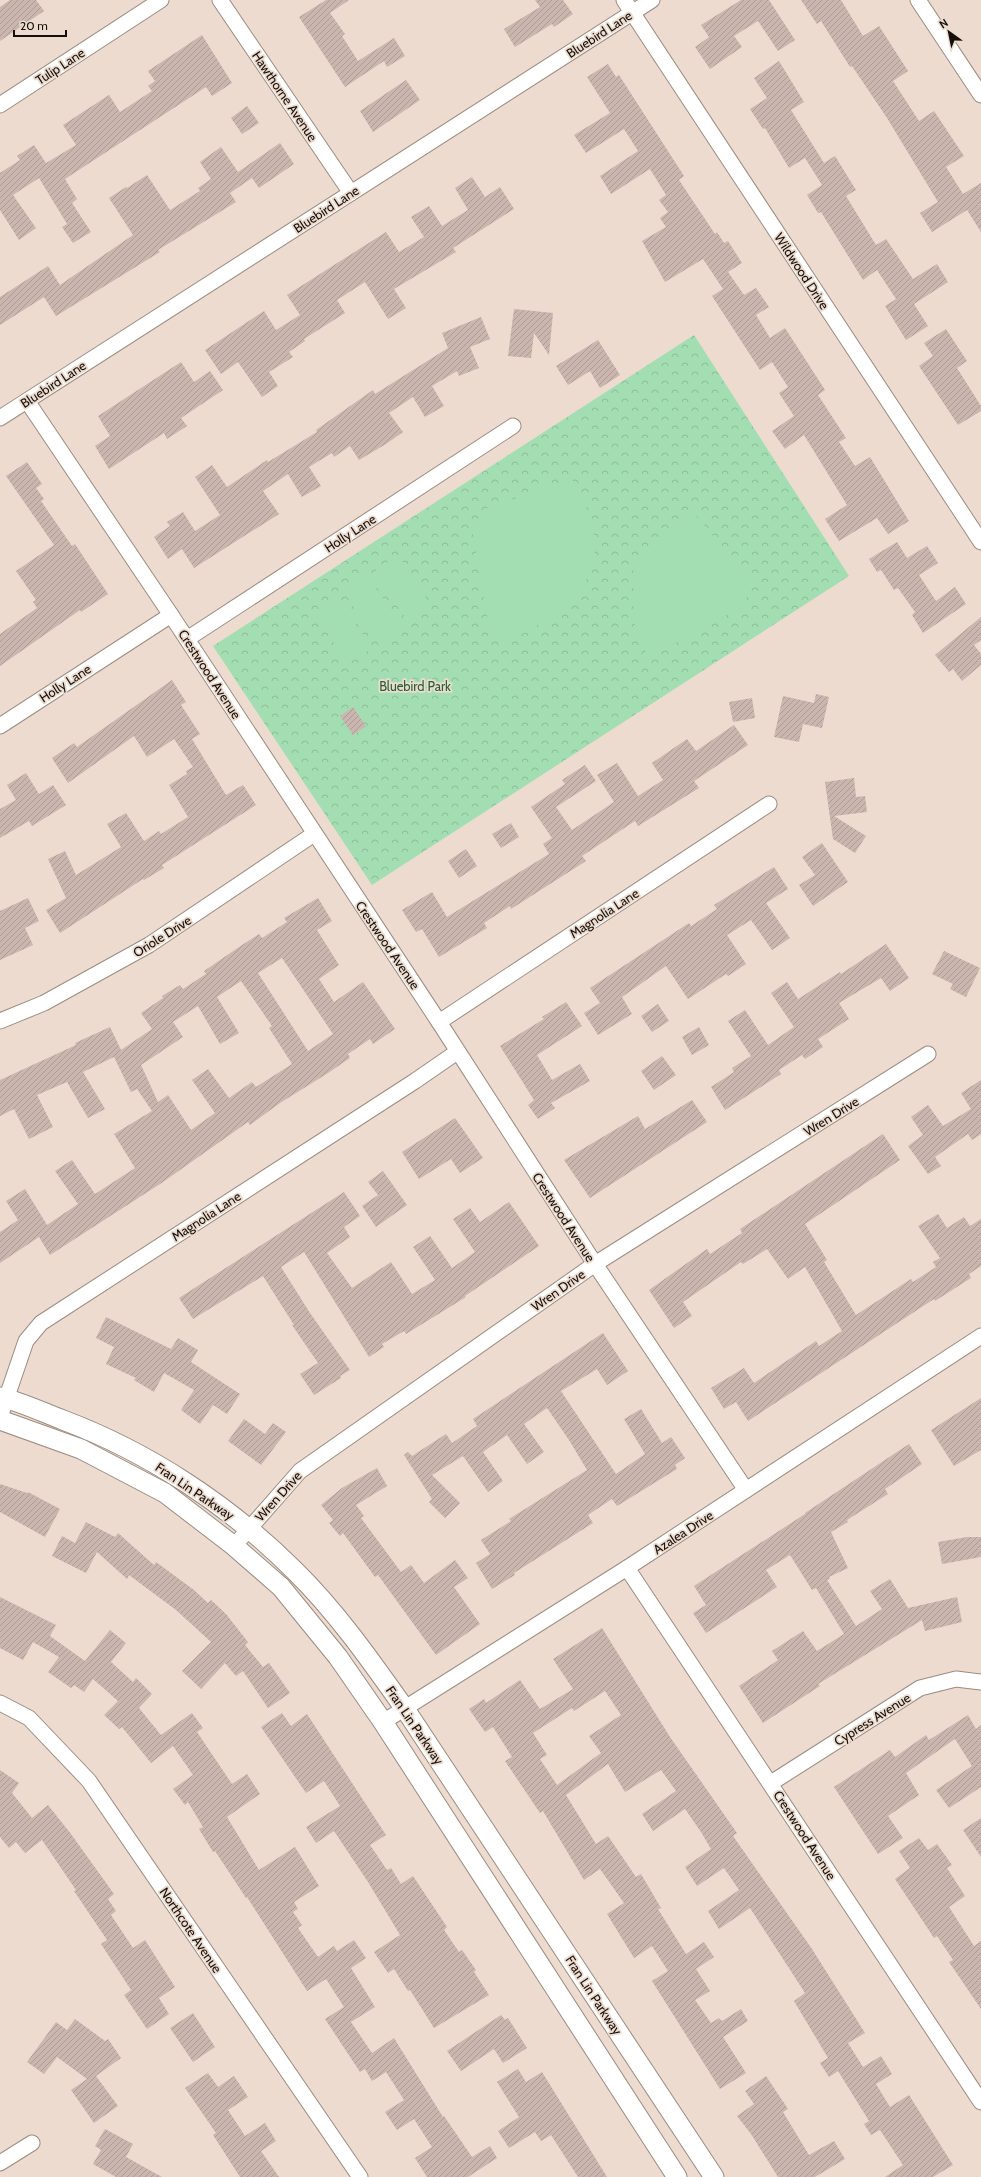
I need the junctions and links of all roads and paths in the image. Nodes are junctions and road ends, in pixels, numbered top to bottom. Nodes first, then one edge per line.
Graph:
1 (161, 0) edge
2 (220, 0) edge
3 (624, 0) edge
4 (652, 0) edge
5 (918, 0) edge
6 (632, 13) junction
7 (981, 95) edge
8 (0, 105) edge
9 (350, 193) junction
10 (27, 401) junction
11 (0, 418) edge
12 (514, 426) dead end
13 (981, 542) edge
14 (171, 615) junction
15 (187, 639) junction
16 (0, 726) edge
17 (769, 804) dead end
18 (314, 834) junction
19 (0, 1022) edge
20 (439, 1022) junction
21 (457, 1052) junction
22 (928, 1054) dead end
23 (595, 1264) junction
24 (981, 1336) edge
25 (2, 1398) edge
26 (0, 1418) edge
27 (746, 1490) junction
28 (250, 1529) junction
29 (234, 1546) junction
30 (627, 1568) junction
31 (981, 1682) edge
32 (0, 1703) edge
33 (405, 1709) junction
34 (383, 1722) junction
35 (771, 1783) junction
36 (981, 2102) edge
37 (32, 2143) dead end
38 (0, 2163) edge
39 (360, 2177) edge
40 (677, 2177) edge
41 (714, 2177) edge

1 - 8 street, Tulip Lane
2 - 9 street, Hawthorne Avenue
3 - 6 street, Wildwood Drive
4 - 6 street, Bluebird Lane
5 - 7 street
6 - 9 street, Bluebird Lane
6 - 13 street, Wildwood Drive
9 - 10 street, Bluebird Lane
10 - 11 street, Bluebird Lane
10 - 14 street, Crestwood Avenue
12 - 15 street, Holly Lane
14 - 15 street, Crestwood Avenue
14 - 16 street, Holly Lane
15 - 18 street, Crestwood Avenue
17 - 20 street, Magnolia Lane
18 - 19 street, Oriole Drive
18 - 20 street, Crestwood Avenue
20 - 21 street, Crestwood Avenue
21 - 23 street, Crestwood Avenue
21 - 25 street, Magnolia Lane
22 - 23 street, Wren Drive
23 - 27 street, Crestwood Avenue
23 - 28 street, Wren Drive
24 - 27 street, Azalea Drive
25 - 26 street, Magnolia Lane
25 - 28 street, Fran Lin Parkway
26 - 29 street, Fran Lin Parkway
27 - 30 street, Azalea Drive
28 - 29 street, Wren Drive
28 - 33 street, Fran Lin Parkway
29 - 34 street, Fran Lin Parkway
30 - 33 street, Azalea Drive
30 - 35 street, Crestwood Avenue
31 - 35 street, Cypress Avenue
32 - 39 street, Northcote Avenue
33 - 34 street, Azalea Drive
33 - 41 street, Fran Lin Parkway
34 - 40 street, Fran Lin Parkway
35 - 36 street, Crestwood Avenue
37 - 38 street

